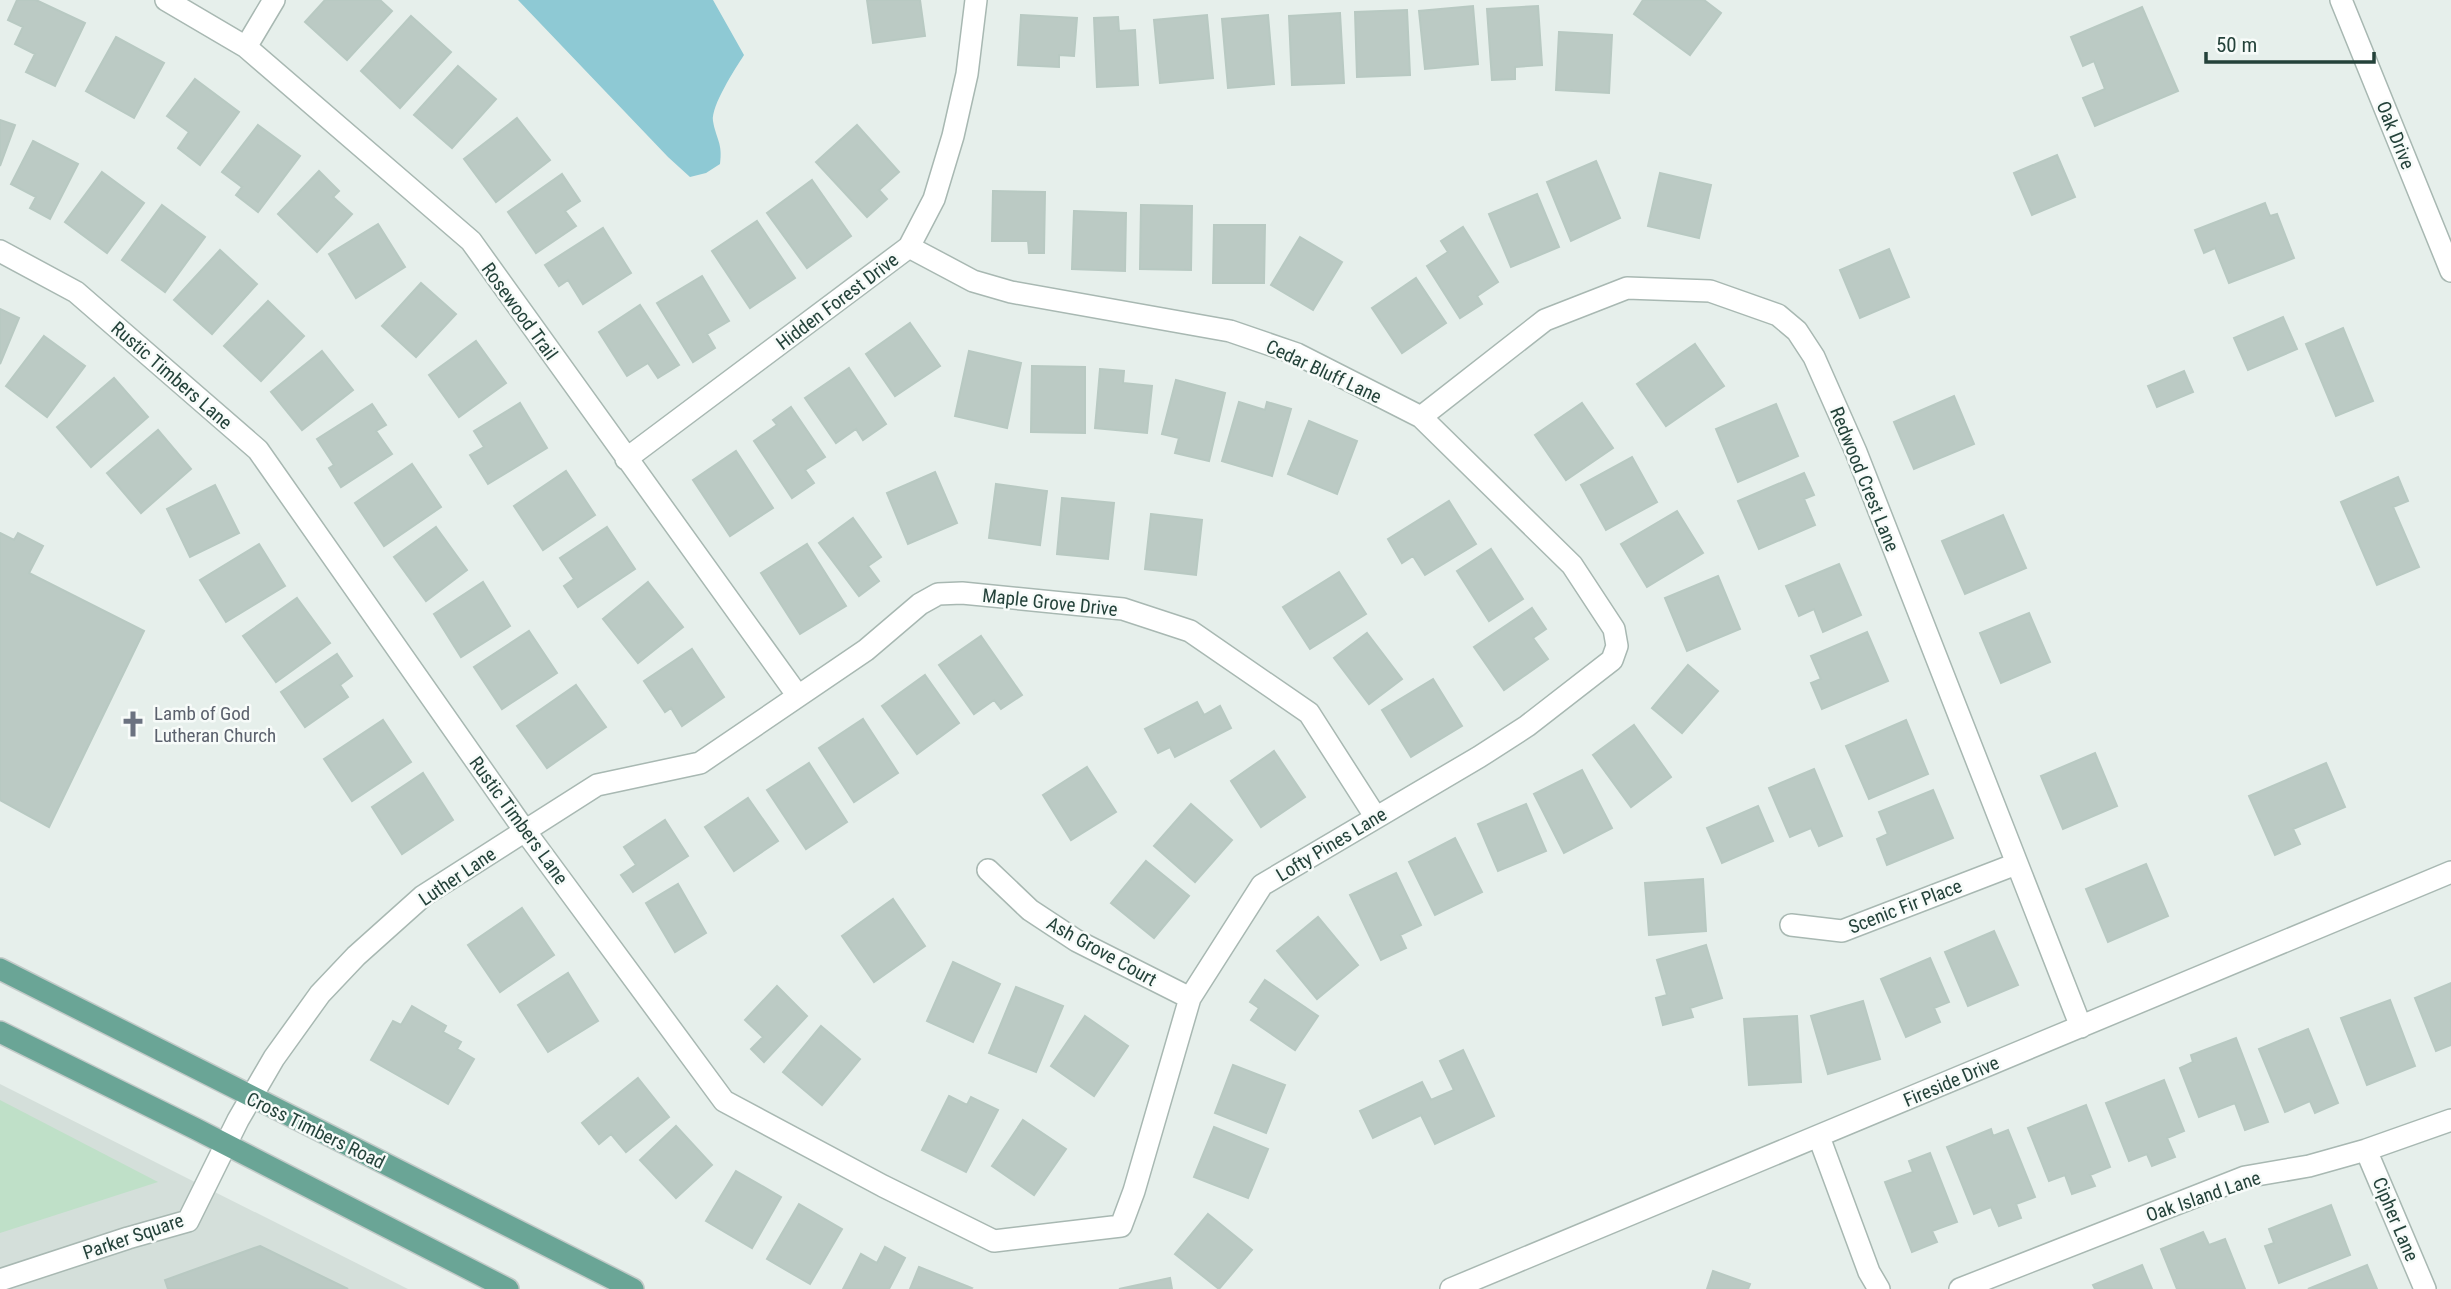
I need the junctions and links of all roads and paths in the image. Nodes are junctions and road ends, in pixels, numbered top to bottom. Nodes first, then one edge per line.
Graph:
1 (166, 0) edge
2 (274, 0) edge
3 (976, 0) edge
4 (2341, 0) edge
5 (246, 47) junction
6 (909, 247) junction
7 (0, 251) edge
8 (2451, 271) edge
9 (1421, 417) junction
10 (626, 459) junction
11 (1614, 629) joint
12 (798, 696) junction
13 (1375, 817) junction
14 (525, 831) junction
15 (2016, 864) junction
16 (988, 870) dead end
17 (2451, 872) edge
18 (1791, 925) dead end
19 (0, 970) edge
20 (1190, 998) junction
21 (2081, 1027) junction
22 (0, 1032) edge
23 (251, 1098) junction
24 (2451, 1120) edge
25 (1819, 1137) junction
26 (225, 1145) junction
27 (2366, 1150) junction
28 (1121, 1226) joint
29 (0, 1280) edge
30 (508, 1289) edge
31 (633, 1289) edge
32 (1451, 1289) edge
33 (1879, 1289) edge
34 (1960, 1289) edge
35 (2425, 1289) edge

1 - 5 street, Rosewood Trail
2 - 5 street
3 - 6 street, Hidden Forest Drive
4 - 8 street, Oak Drive
5 - 10 street, Rosewood Trail
6 - 9 street, Cedar Bluff Lane
6 - 10 street, Hidden Forest Drive
7 - 14 street, Rustic Timbers Lane
9 - 11 street, Cedar Bluff Lane
9 - 15 street, Redwood Crest Lane
10 - 12 street, Rosewood Trail
11 - 13 street, Lofty Pines Lane
12 - 13 street, Maple Grove Drive
12 - 14 street, Luther Lane
13 - 20 street, Lofty Pines Lane
14 - 23 street, Luther Lane
14 - 28 street, Rustic Timbers Lane
15 - 18 street, Scenic Fir Place
15 - 21 street, Redwood Crest Lane
16 - 20 street, Ash Grove Court
17 - 21 street, Fireside Drive
19 - 23 main road, Cross Timbers Road
20 - 28 street, Lofty Pines Lane
21 - 25 street, Fireside Drive
22 - 26 main road
23 - 26 street, Luther Lane
23 - 31 main road, Cross Timbers Road
24 - 27 street, Oak Island Lane
25 - 32 street, Fireside Drive
25 - 33 street
26 - 29 street, Parker Square
26 - 30 main road
27 - 34 street, Oak Island Lane
27 - 35 street, Cipher Lane

